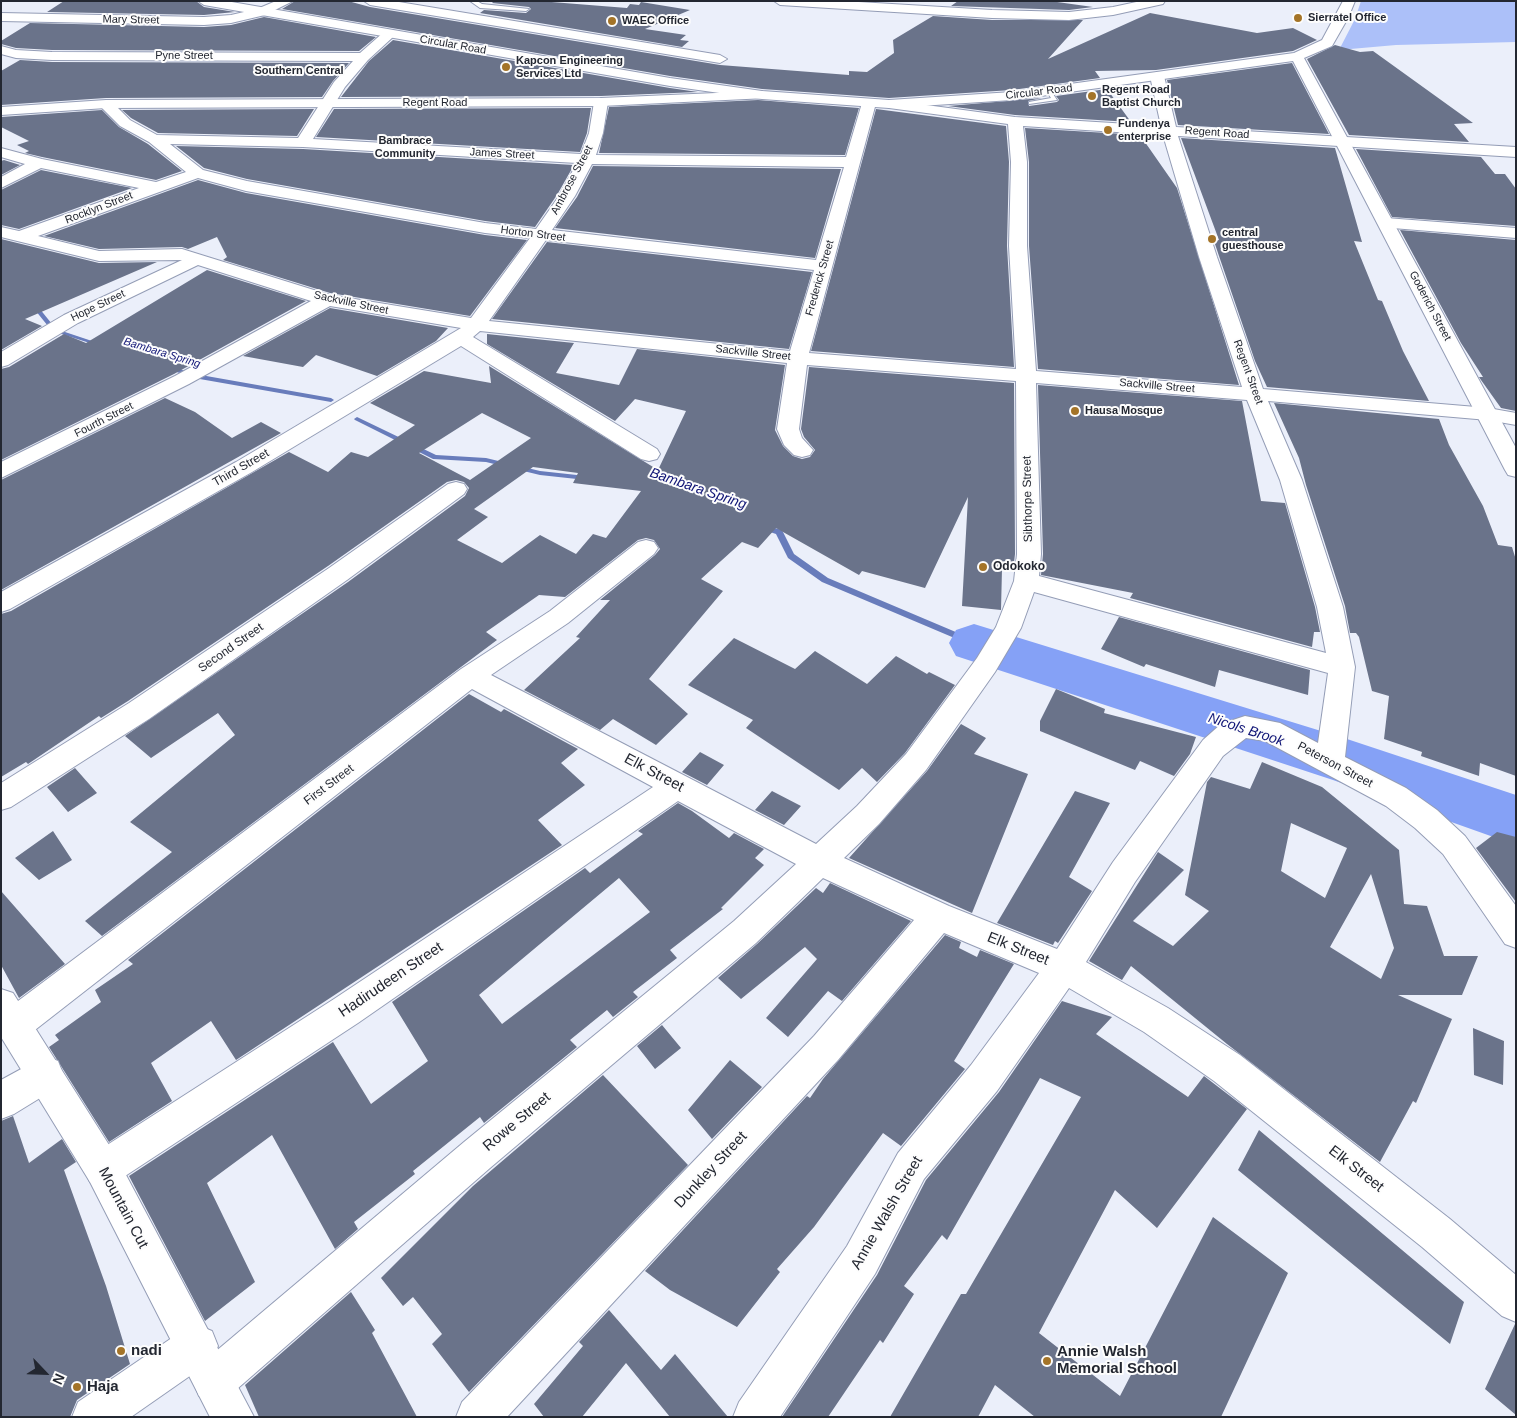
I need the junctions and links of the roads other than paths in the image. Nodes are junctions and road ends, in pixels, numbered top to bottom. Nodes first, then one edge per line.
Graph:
1 (204, 1) edge
2 (287, 1) edge
3 (370, 1) edge
4 (473, 1) edge
5 (780, 1) edge
6 (1159, 1) edge
7 (1349, 1) edge
8 (526, 9) dead end
9 (261, 12) junction
10 (1, 17) edge
11 (389, 34) junction
12 (3, 53) edge
13 (1297, 56) junction
14 (363, 57) junction
15 (720, 59) dead end
16 (1158, 76) junction
17 (1049, 90) junction
18 (762, 95) junction
19 (601, 102) junction
20 (326, 103) junction
21 (869, 103) junction
22 (1031, 103) dead end
23 (106, 104) junction
24 (889, 104) junction
25 (1, 110) edge
26 (1015, 121) junction
27 (1169, 130) junction
28 (1507, 137) dead end
29 (154, 139) junction
30 (1344, 142) junction
31 (303, 143) junction
32 (1497, 151) junction
33 (1, 152) edge
34 (1515, 152) edge
35 (587, 159) junction
36 (851, 162) junction
37 (39, 163) junction
38 (197, 173) junction
39 (1, 183) edge
40 (155, 187) junction
41 (1386, 223) junction
42 (1, 232) edge
43 (1516, 233) edge
44 (541, 235) junction
45 (23, 236) junction
46 (1, 243) edge
47 (199, 258) junction
48 (822, 266) junction
49 (326, 300) junction
50 (468, 331) junction
51 (798, 358) junction
52 (1, 361) edge
53 (1026, 375) junction
54 (1255, 394) junction
55 (1488, 414) junction
56 (1516, 419) edge
57 (802, 450) dead end
58 (649, 454) dead end
59 (1, 470) edge
60 (1516, 470) edge
61 (456, 490) dead end
62 (646, 548) dead end
63 (1026, 581) junction
64 (1, 604) edge
65 (1342, 667) junction
66 (470, 676) junction
67 (1330, 757) junction
68 (677, 786) junction
69 (1, 798) edge
70 (819, 861) junction
71 (938, 916) junction
72 (1516, 933) edge
73 (1064, 967) junction
74 (7, 1015) edge
75 (45, 1074) junction
76 (1, 1101) edge
77 (103, 1169) junction
78 (1516, 1302) edge
79 (206, 1364) junction
80 (93, 1417) edge
81 (233, 1417) edge
82 (477, 1417) edge
83 (754, 1417) edge

1 - 9 street, Circular Road
2 - 9 street
3 - 15 street
4 - 8 lane
5 - 6 street
7 - 13 street, Circular Road
9 - 10 street, Mary Street
9 - 11 street, Circular Road
11 - 14 street
11 - 18 street, Circular Road
12 - 14 street, Pyne Street
13 - 16 street, Circular Road
13 - 30 street, Goderich Street
14 - 20 street
16 - 17 street, Circular Road
16 - 27 street, Regent Street
17 - 22 lane
17 - 24 street, Circular Road
18 - 19 street, Regent Road
18 - 21 street, Regent Road
19 - 20 street, Regent Road
19 - 35 street, Ambrose Street
20 - 23 street, Regent Road
20 - 31 street
21 - 24 street, Circular Road
21 - 36 street, Frederick Street
23 - 25 street, Regent Road
23 - 29 street
24 - 26 street, Regent Road
26 - 27 street, Regent Road
26 - 53 street, Sibthorpe Street
27 - 30 street, Regent Road
27 - 54 street, Regent Street
28 - 32 street
29 - 31 street, James Street
29 - 38 street
30 - 32 street, Regent Road
30 - 41 street, Goderich Street
31 - 35 street, James Street
32 - 34 street, Regent Road
33 - 37 street
35 - 36 street, James Street
35 - 44 street, Ambrose Street
36 - 48 street, Frederick Street
37 - 39 street
37 - 40 street
38 - 40 street, Rocklyn Street
38 - 44 street, Horton Street
40 - 45 street, Rocklyn Street
41 - 43 street
41 - 55 street, Goderich Street
42 - 45 street, Sackville Street
44 - 48 street, Horton Street
44 - 50 street, Ambrose Street
45 - 46 street, Rocklyn Street
45 - 47 street, Sackville Street
47 - 49 street, Sackville Street
47 - 52 street, Hope Street
48 - 51 street, Frederick Street
49 - 50 street, Sackville Street
49 - 59 street, Fourth Street
50 - 51 street, Sackville Street
50 - 58 street
50 - 64 street, Third Street
51 - 53 street, Sackville Street
51 - 57 street, Frederick Street
53 - 54 street, Sackville Street
53 - 63 street, Sibthorpe Street
54 - 55 street, Sackville Street
54 - 65 street, Regent Street
55 - 56 street, Sackville Street
55 - 60 street, Goderich Street
61 - 69 street, Second Street
62 - 66 street, First Street
63 - 65 street
63 - 70 street, Sibthorpe Street
65 - 67 street, Regent Street
66 - 68 street, Elk Street
66 - 74 street, First Street
67 - 72 street, Peterson Street
67 - 73 street, Peterson Street
68 - 70 street, Elk Street
68 - 77 street, Hadirudeen Street
70 - 71 street, Elk Street
70 - 79 street, Rowe Street
71 - 73 street, Elk Street
71 - 82 street, Dunkley Street
73 - 78 street, Elk Street
73 - 83 street, Annie Walsh Street
74 - 75 street, Mountain Cut
75 - 76 street
75 - 77 street, Mountain Cut
77 - 79 street, Mountain Cut
79 - 80 street, Rowe Street
79 - 81 street, Mountain Cut

